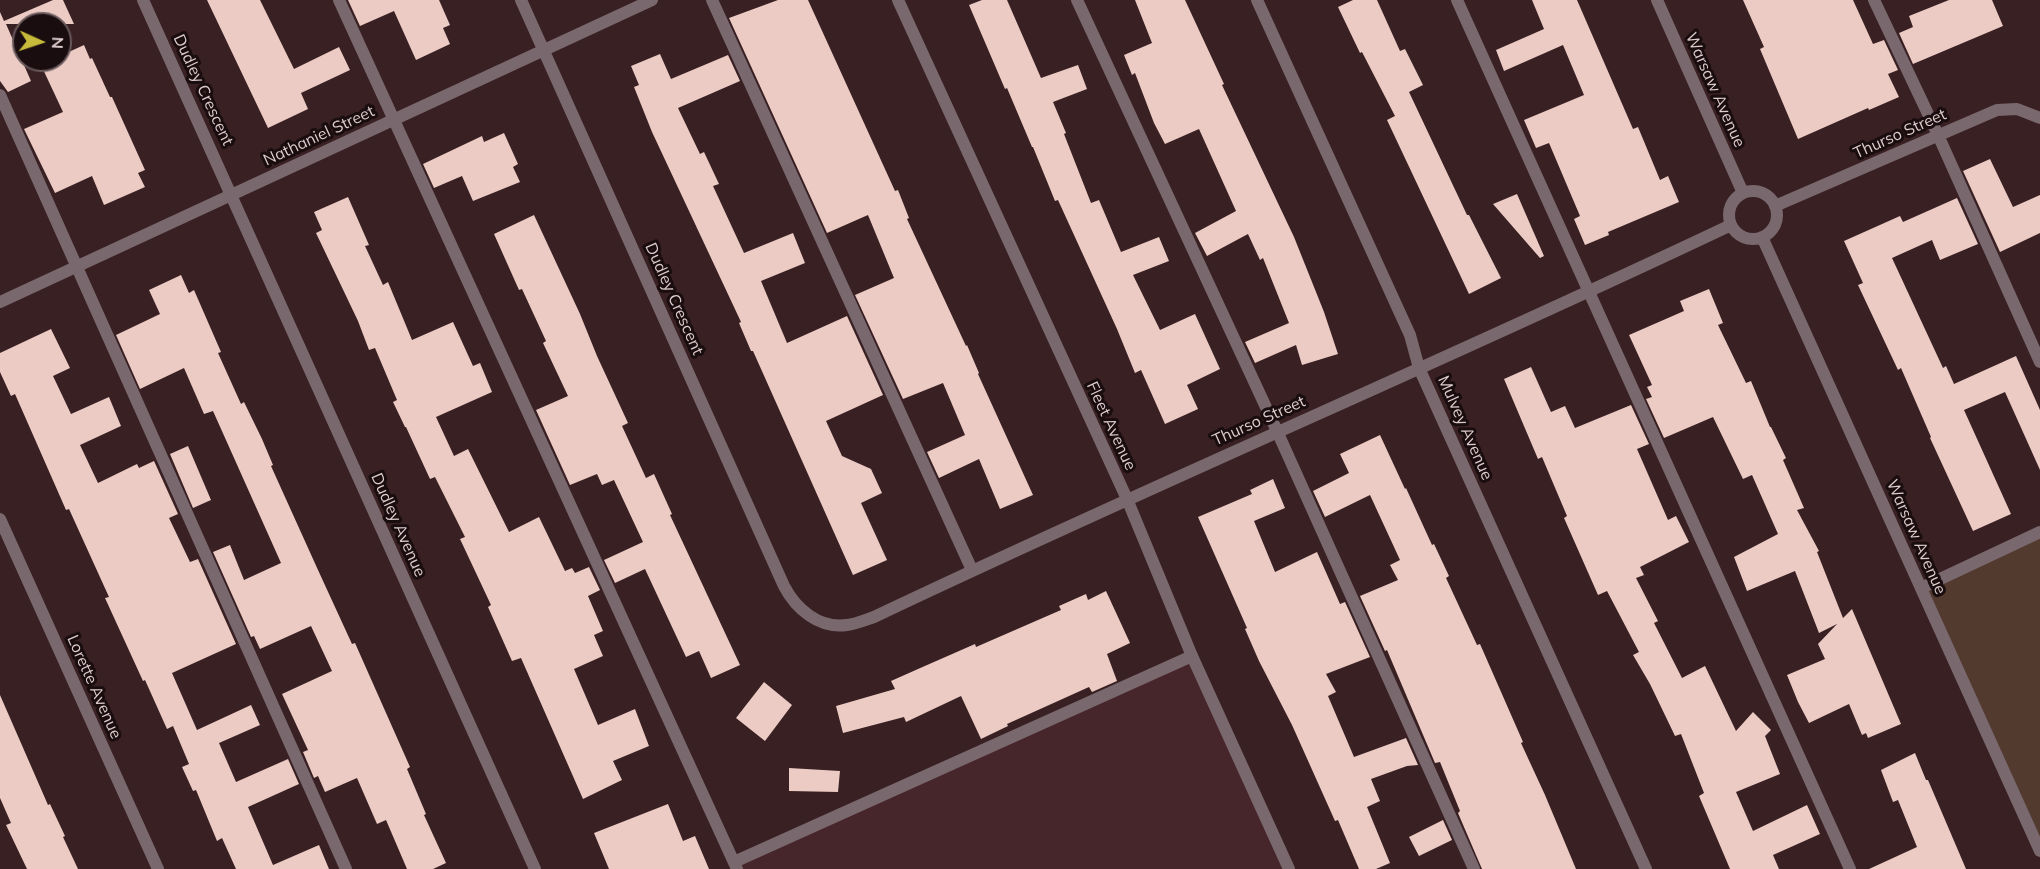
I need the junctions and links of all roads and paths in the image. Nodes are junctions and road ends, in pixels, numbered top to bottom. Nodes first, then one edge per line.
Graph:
1 (143, 0) edge
2 (339, 0) edge
3 (521, 0) edge
4 (652, 0) edge
5 (712, 0) edge
6 (898, 0) edge
7 (1077, 0) edge
8 (1257, 0) edge
9 (1457, 0) edge
10 (1657, 0) edge
11 (1874, 0) edge
12 (543, 51) junction
13 (0, 95) edge
14 (2040, 118) edge
15 (393, 120) junction
16 (1938, 135) junction
17 (1743, 193) junction
18 (231, 195) junction
19 (1775, 206) junction
20 (1731, 225) junction
21 (1762, 237) junction
22 (77, 266) junction
23 (1589, 292) junction
24 (0, 302) edge
25 (2040, 362) edge
26 (1419, 368) junction
27 (1277, 431) junction
28 (1127, 499) junction
29 (0, 519) edge
30 (2040, 532) edge
31 (972, 570) junction
32 (1921, 588) junction
33 (800, 609) joint
34 (1192, 656) junction
35 (2040, 851) edge
36 (735, 865) edge
37 (158, 869) edge
38 (346, 869) edge
39 (535, 869) edge
40 (1289, 869) edge
41 (1474, 869) edge
42 (1646, 869) edge
43 (1850, 869) edge

1 - 18 street, Dudley Crescent
2 - 15 street
3 - 12 street, Dudley Crescent
4 - 12 street, Nathaniel Street
5 - 31 street
6 - 28 street, Fleet Avenue
7 - 27 street
8 - 26 street, Mulvey Avenue
9 - 23 street
10 - 17 street, Warsaw Avenue
11 - 16 street
12 - 15 street, Nathaniel Street
12 - 33 street, Dudley Crescent
13 - 22 street
14 - 16 street, Thurso Street
15 - 18 street, Nathaniel Street
15 - 36 street
16 - 19 street, Thurso Street
16 - 25 street
17 - 19 street
17 - 20 street
18 - 22 street, Nathaniel Street
18 - 39 street, Dudley Avenue
19 - 21 street
20 - 21 street
20 - 23 street, Thurso Street
21 - 32 street, Warsaw Avenue
22 - 24 street, Nathaniel Street
22 - 38 street
23 - 26 street, Thurso Street
23 - 43 street
26 - 27 street, Thurso Street
26 - 42 street, Mulvey Avenue
27 - 28 street, Thurso Street
27 - 41 street
28 - 31 street, Thurso Street
28 - 34 street, Fleet Avenue
29 - 37 street, Lorette Avenue
30 - 32 street
31 - 33 street, Thurso Street
32 - 35 street, Warsaw Avenue
34 - 36 street
34 - 40 street, Fleet Avenue

